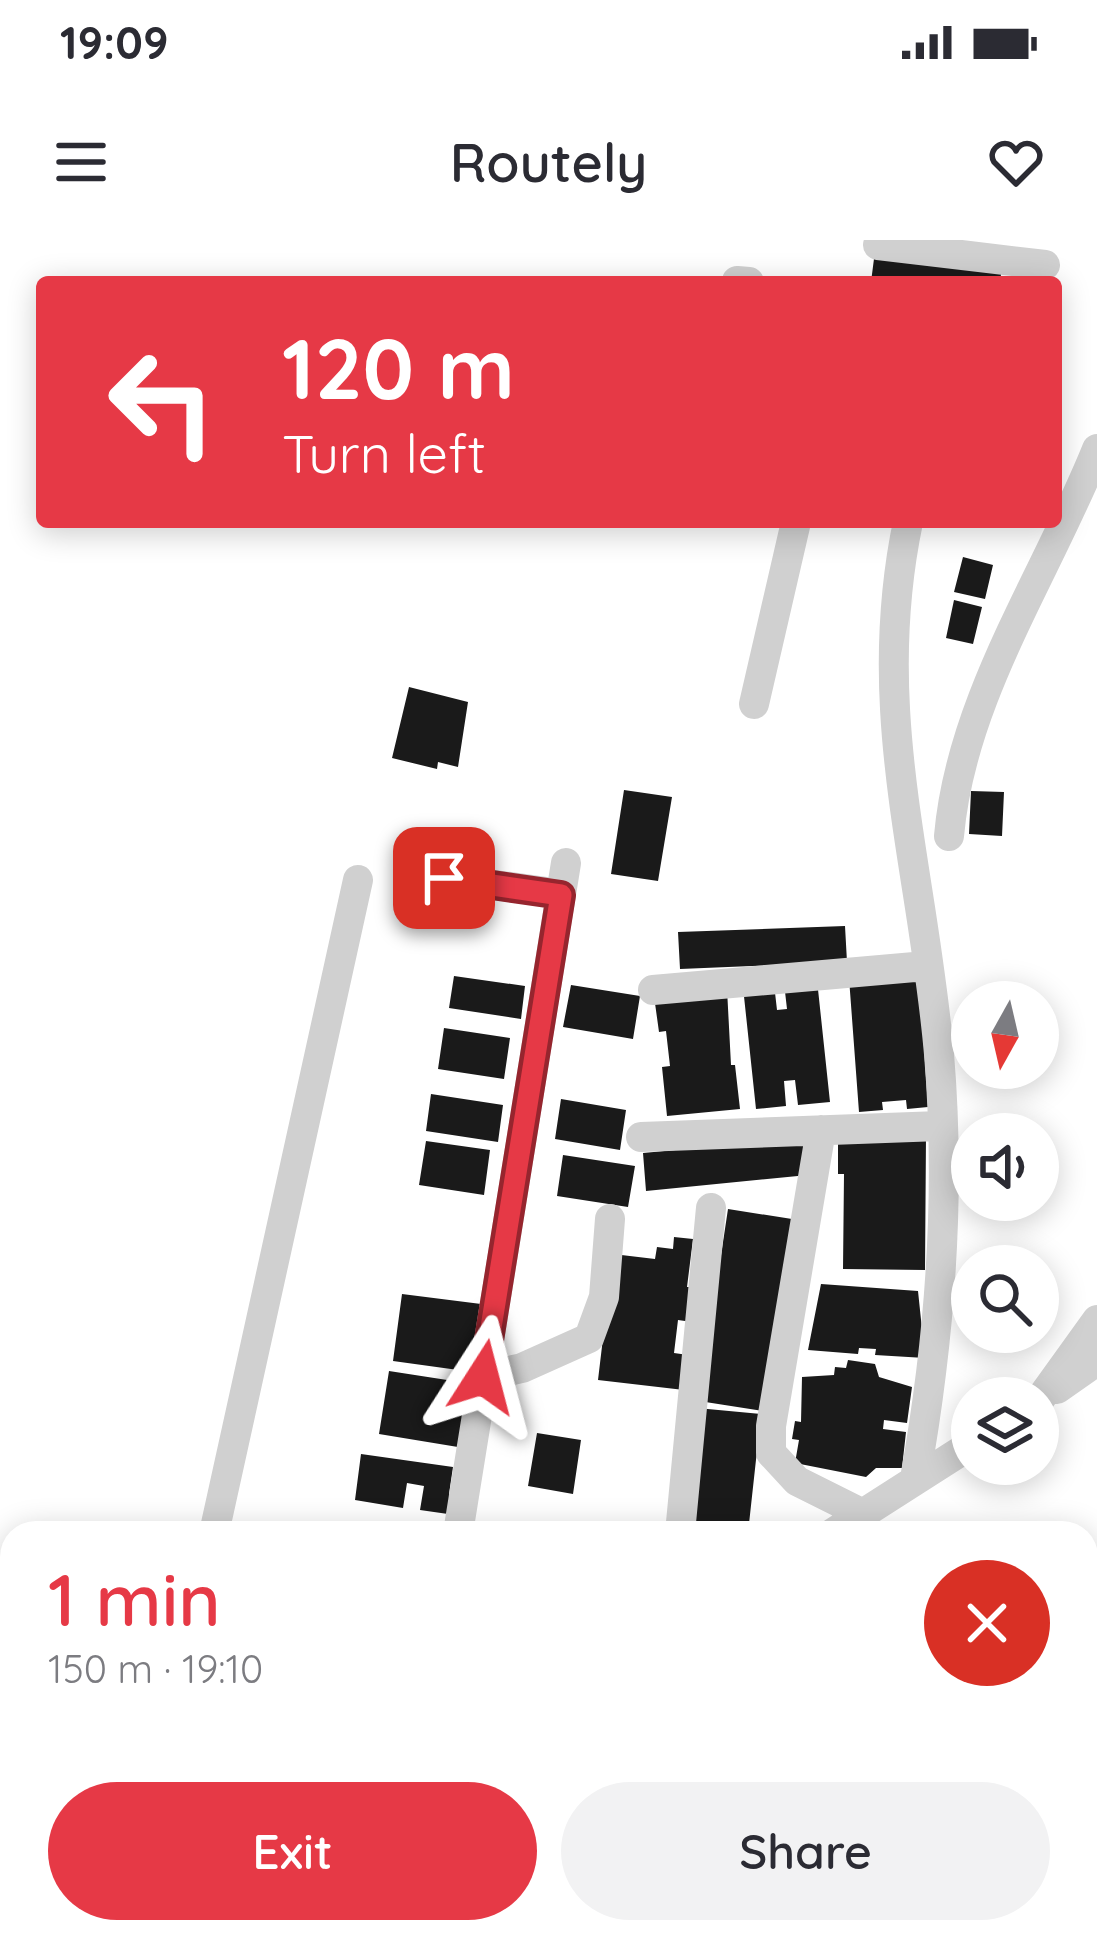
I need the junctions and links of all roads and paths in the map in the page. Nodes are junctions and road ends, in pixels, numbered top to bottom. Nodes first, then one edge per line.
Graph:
1 (878, 244) dead end
2 (915, 244) edge
3 (1045, 262) edge
4 (1097, 449) edge
5 (1062, 526) edge
6 (795, 528) edge
7 (907, 528) edge
8 (1061, 528) edge
9 (754, 704) dead end
10 (949, 836) dead end
11 (566, 863) dead end
12 (444, 878) dead end
13 (358, 880) dead end
14 (561, 895) junction
15 (926, 966) junction
16 (653, 990) dead end
17 (940, 1126) junction
18 (821, 1130) junction
19 (641, 1137) dead end
20 (710, 1208) dead end
21 (610, 1219) dead end
22 (1097, 1320) edge
23 (1097, 1361) edge
24 (483, 1377) junction
25 (1056, 1377) edge
26 (1097, 1385) edge
27 (1059, 1388) edge
28 (1059, 1397) edge
29 (951, 1457) edge
30 (916, 1479) junction
31 (861, 1514) junction
32 (217, 1521) edge
33 (460, 1521) edge
34 (681, 1521) edge
35 (851, 1521) edge

1 - 2 street
2 - 3 street
4 - 5 street
6 - 9 street
7 - 15 street
8 - 10 street
11 - 14 street
12 - 14 street
13 - 32 street
14 - 24 street
15 - 16 street
15 - 17 street
17 - 18 street
17 - 30 street
18 - 19 street
18 - 31 street
20 - 34 street
21 - 24 street
22 - 25 street
23 - 27 street
24 - 33 street
26 - 28 street
29 - 30 street
30 - 31 street
31 - 35 street

